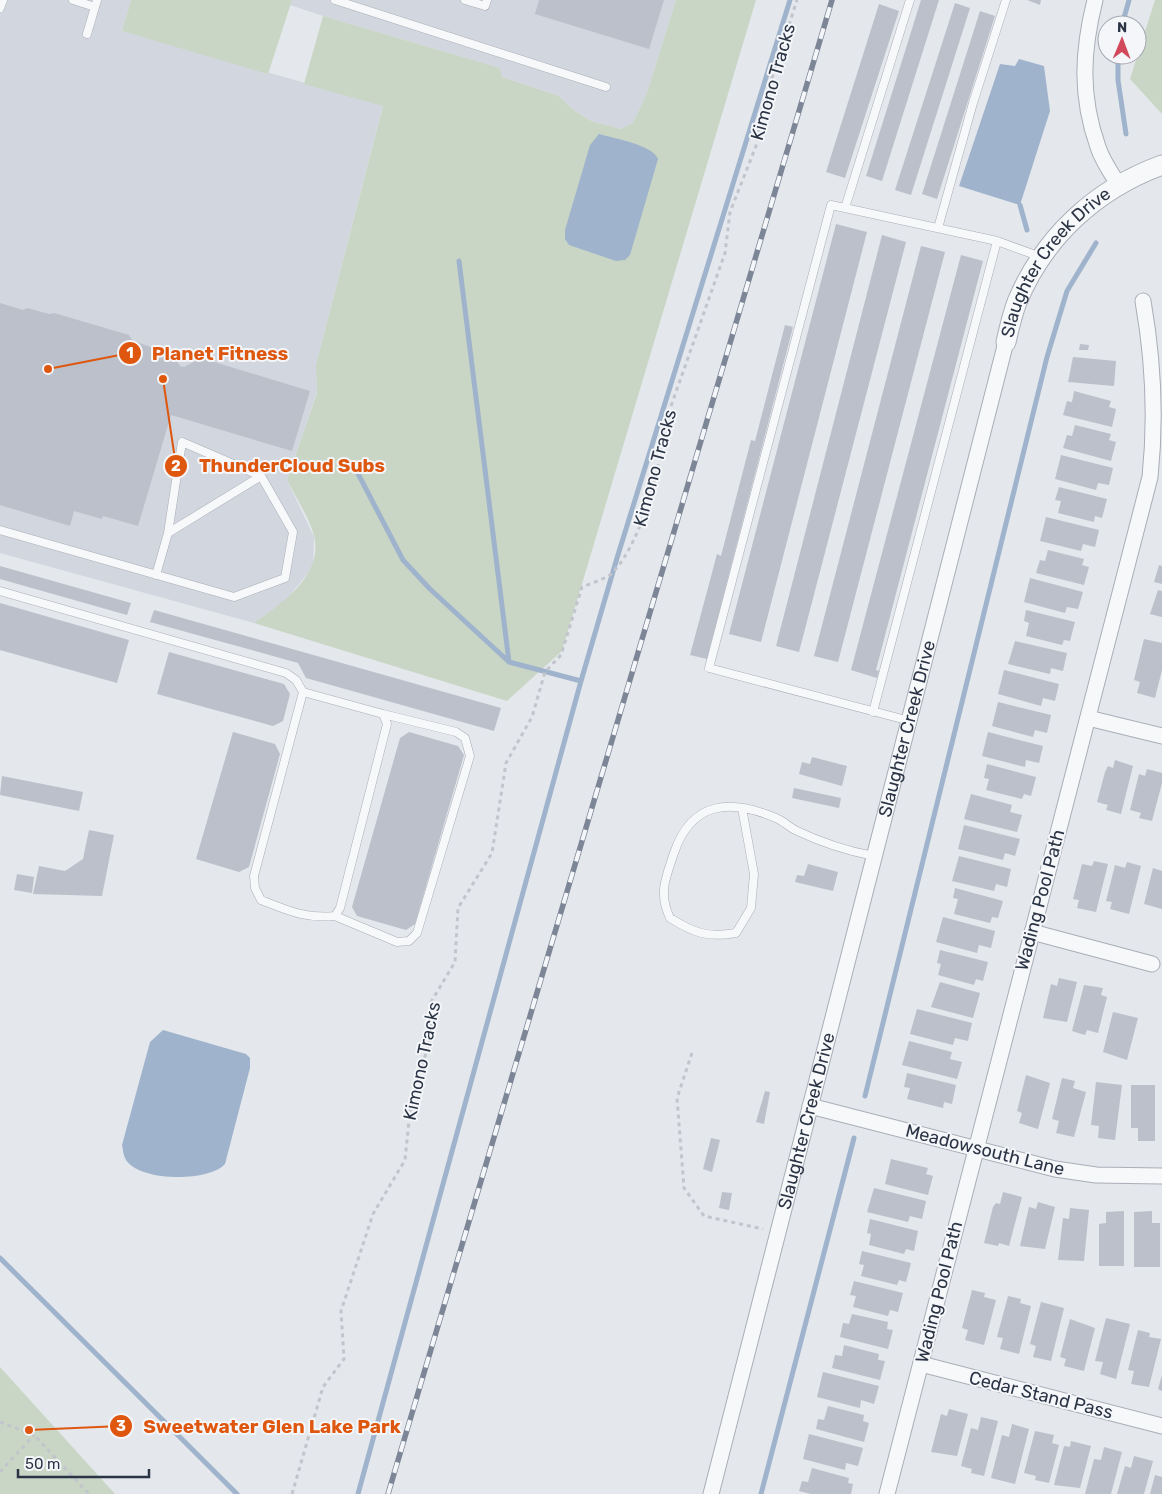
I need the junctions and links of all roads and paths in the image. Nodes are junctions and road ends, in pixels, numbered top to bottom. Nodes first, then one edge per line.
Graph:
1 (3, 0) edge
2 (72, 0) edge
3 (335, 0) edge
4 (465, 0) edge
5 (487, 0) edge
6 (797, 0) edge
7 (910, 0) edge
8 (1006, 0) edge
9 (1095, 0) edge
10 (96, 4) edge
11 (0, 8) edge
12 (87, 34) dead end
13 (606, 87) dead end
14 (1162, 165) edge
15 (1118, 184) junction
16 (845, 208) junction
17 (938, 228) junction
18 (997, 241) junction
19 (1042, 257) junction
20 (1144, 301) dead end
21 (1006, 342) joint
22 (261, 476) junction
23 (0, 530) edge
24 (168, 533) junction
25 (156, 574) junction
26 (0, 591) edge
27 (303, 692) junction
28 (873, 712) junction
29 (383, 714) junction
30 (1088, 718) junction
31 (910, 721) junction
32 (1162, 736) edge
33 (742, 808) junction
34 (874, 856) junction
35 (335, 916) junction
36 (1032, 932) junction
37 (1152, 964) dead end
38 (692, 1053) dead end
39 (810, 1106) junction
40 (976, 1149) junction
41 (1162, 1176) edge
42 (778, 1233) junction
43 (921, 1364) junction
44 (0, 1422) edge
45 (1162, 1426) edge
46 (34, 1435) junction
47 (0, 1472) edge
48 (89, 1494) edge
49 (292, 1494) edge
50 (711, 1494) edge
51 (887, 1494) edge

1 - 11 lane
2 - 10 lane
3 - 13 lane
4 - 5 lane
6 - 49 path, Kimono Tracks
7 - 16 lane
8 - 17 lane
9 - 15 street, Slaughter Creek Drive
10 - 12 lane
14 - 15 street
15 - 19 street, Slaughter Creek Drive
16 - 17 lane
16 - 28 lane
17 - 18 lane
18 - 19 lane
18 - 28 lane
19 - 21 street, Slaughter Creek Drive
20 - 30 street, Wading Pool Path
21 - 31 street, Slaughter Creek Drive
22 - 24 lane
22 - 24 lane
22 - 25 lane
23 - 25 lane
24 - 25 lane
26 - 27 lane
27 - 29 lane
27 - 35 lane
28 - 31 lane
29 - 35 lane
29 - 35 lane
30 - 32 street
30 - 36 street, Wading Pool Path
31 - 34 street, Slaughter Creek Drive
33 - 33 lane
33 - 34 lane
34 - 39 street, Slaughter Creek Drive
36 - 37 street
36 - 40 street, Wading Pool Path
38 - 42 path
39 - 40 street, Meadowsouth Lane
39 - 42 street, Slaughter Creek Drive
40 - 41 street, Meadowsouth Lane
40 - 43 street, Wading Pool Path
42 - 50 street, Slaughter Creek Drive
43 - 45 street, Cedar Stand Pass
43 - 51 street, Wading Pool Path
44 - 46 path
46 - 47 path
46 - 48 path

